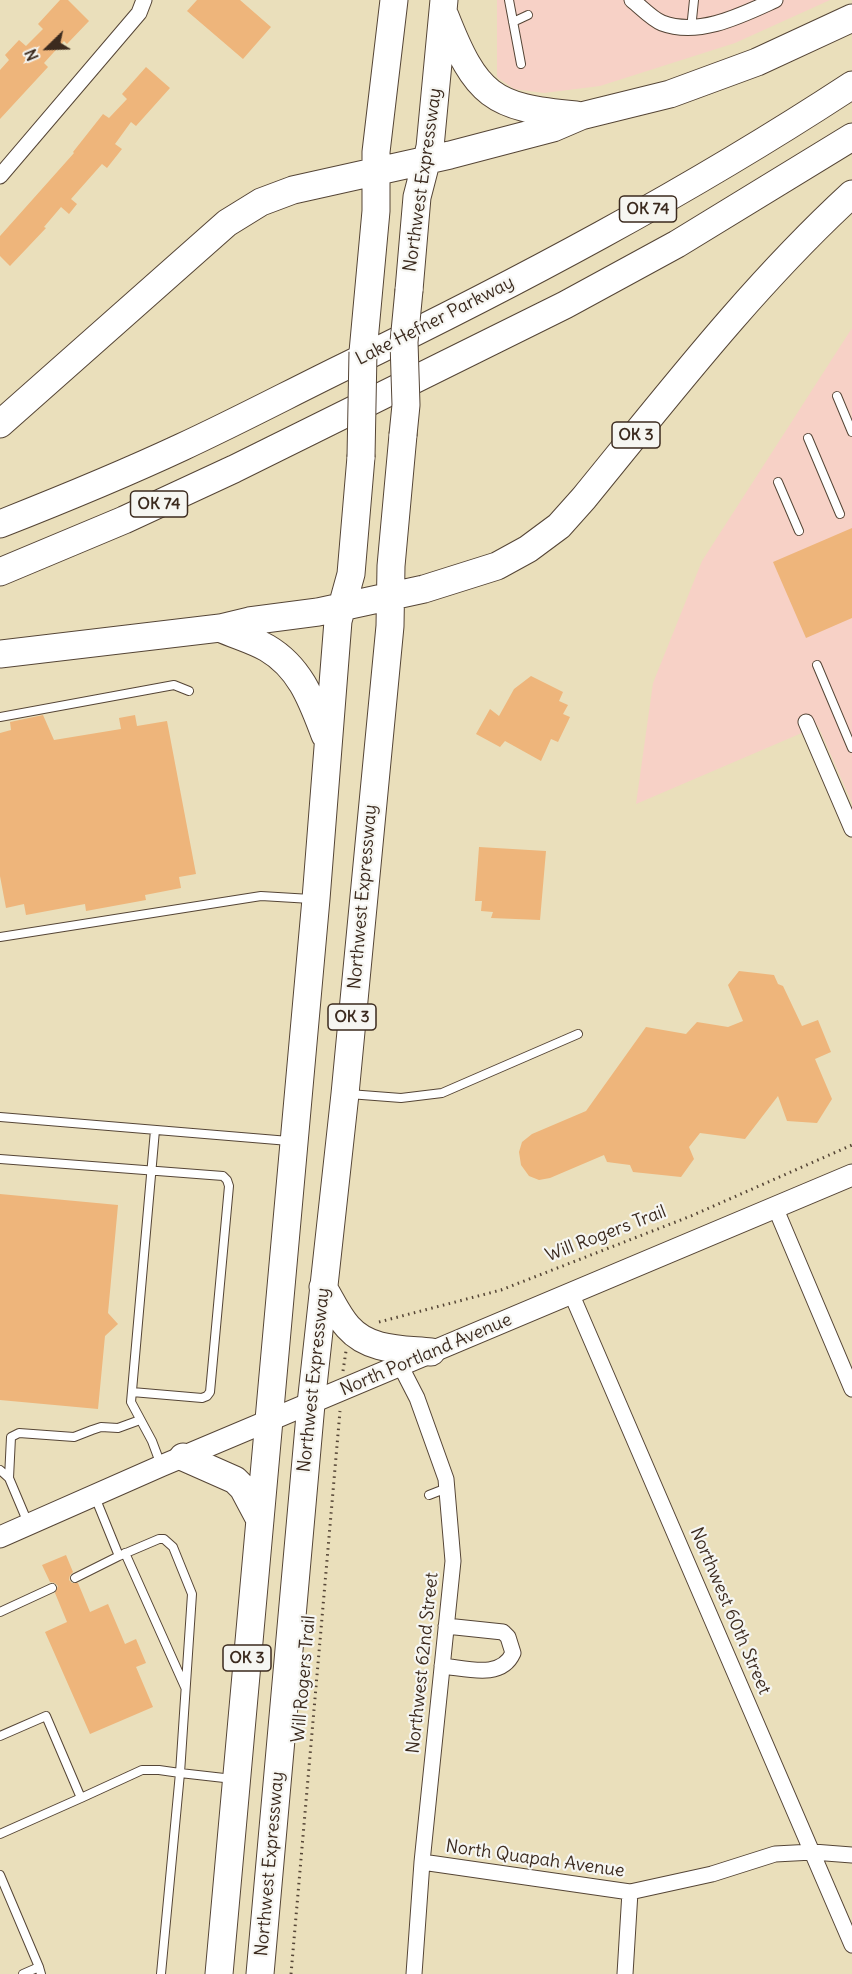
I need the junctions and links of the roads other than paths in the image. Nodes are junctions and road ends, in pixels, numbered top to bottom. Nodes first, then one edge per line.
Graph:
1 (144, 0) edge
2 (394, 0) edge
3 (509, 0) edge
4 (632, 0) edge
5 (694, 0) edge
6 (775, 0) edge
7 (443, 6) edge
8 (528, 15) dead end
9 (852, 18) edge
10 (513, 22) junction
11 (692, 28) junction
12 (521, 64) dead end
13 (852, 85) edge
14 (581, 116) junction
15 (852, 137) edge
16 (426, 161) junction
17 (376, 173) junction
18 (0, 176) edge
19 (852, 194) edge
20 (837, 396) dead end
21 (0, 424) edge
22 (852, 432) edge
23 (808, 438) dead end
24 (778, 482) dead end
25 (840, 514) dead end
26 (0, 524) edge
27 (799, 531) dead end
28 (0, 572) edge
29 (391, 596) junction
30 (342, 606) junction
31 (220, 628) junction
32 (0, 654) edge
33 (817, 665) dead end
34 (189, 691) dead end
35 (0, 717) edge
36 (806, 722) dead end
37 (327, 742) junction
38 (852, 748) edge
39 (852, 829) edge
40 (316, 899) junction
41 (0, 937) edge
42 (578, 1034) dead end
43 (345, 1094) junction
44 (0, 1117) edge
45 (155, 1130) junction
46 (293, 1142) junction
47 (0, 1159) edge
48 (151, 1171) junction
49 (852, 1174) edge
50 (775, 1208) junction
51 (323, 1287) junction
52 (571, 1293) junction
53 (431, 1352) junction
54 (400, 1365) junction
55 (852, 1389) edge
56 (132, 1392) junction
57 (311, 1404) junction
58 (140, 1420) junction
59 (269, 1421) junction
60 (172, 1461) junction
61 (0, 1470) edge
62 (9, 1478) junction
63 (447, 1488) junction
64 (429, 1494) dead end
65 (94, 1495) junction
66 (260, 1520) junction
67 (29, 1525) junction
68 (0, 1537) edge
69 (122, 1555) junction
70 (75, 1578) dead end
71 (52, 1588) dead end
72 (0, 1612) edge
73 (446, 1626) junction
74 (442, 1666) junction
75 (185, 1688) junction
76 (0, 1736) edge
77 (180, 1773) junction
78 (236, 1779) junction
79 (81, 1798) junction
80 (0, 1834) edge
81 (813, 1852) junction
82 (852, 1854) edge
83 (422, 1862) junction
84 (0, 1875) edge
85 (630, 1892) junction
86 (852, 1945) edge
87 (40, 1971) edge
88 (23, 1974) edge
89 (161, 1974) edge
90 (219, 1974) edge
91 (260, 1974) edge
92 (414, 1974) edge
93 (625, 1974) edge

1 - 18 street
2 - 17 highway
3 - 10 lane
4 - 11 street
5 - 11 lane
6 - 11 street
7 - 14 highway
7 - 16 highway, Northwest Expressway
8 - 10 lane
9 - 14 highway
10 - 12 lane
13 - 26 highway, Lake Hefner Parkway / OK 74
14 - 16 highway
15 - 28 highway, OK 74
16 - 17 highway
16 - 29 highway, Northwest Expressway, bridge
17 - 21 highway
17 - 30 highway, OK 3, bridge
19 - 29 highway, OK 3
20 - 22 lane
23 - 25 lane
24 - 27 lane
29 - 30 highway
29 - 43 highway, Northwest Expressway / OK 3
30 - 31 highway
30 - 37 highway, OK 3
31 - 32 highway
31 - 37 highway
33 - 38 lane
34 - 35 lane
36 - 39 street
37 - 40 highway, OK 3
40 - 41 lane
40 - 46 highway, OK 3
42 - 43 lane
43 - 51 highway, Northwest Expressway / OK 3
44 - 45 lane
45 - 46 lane
45 - 48 lane
46 - 59 highway, OK 3
47 - 48 lane
48 - 56 lane
48 - 56 lane
49 - 50 main road, North Portland Avenue
50 - 52 main road, North Portland Avenue
50 - 55 street
51 - 53 highway
51 - 57 highway, Northwest Expressway / OK 3
52 - 53 main road, North Portland Avenue
52 - 81 street, Northwest 60th Street
53 - 54 main road, North Portland Avenue
54 - 57 main road, North Portland Avenue
54 - 63 street, Northwest 62nd Street
56 - 58 lane
57 - 59 main road, North Portland Avenue
57 - 91 highway, Northwest Expressway / OK 3
58 - 60 lane
58 - 62 lane
59 - 60 main road, North Portland Avenue
59 - 66 highway, OK 3
60 - 65 main road, North Portland Avenue
60 - 66 highway
61 - 62 lane
62 - 67 lane
63 - 64 lane
63 - 73 street, Northwest 62nd Street
65 - 67 main road, North Portland Avenue
65 - 69 lane
66 - 78 highway, OK 3
67 - 68 main road, North Portland Avenue
69 - 70 lane
69 - 75 lane
69 - 75 lane
71 - 72 lane
73 - 74 street, Northwest 62nd Street
73 - 74 street
74 - 83 street, Northwest 62nd Street
75 - 77 lane
76 - 79 lane
77 - 78 lane
77 - 79 lane
77 - 89 lane
78 - 90 highway, OK 3
79 - 80 lane
81 - 82 street, North Quapah Avenue
81 - 85 street, North Quapah Avenue
81 - 86 street, Northwest 60th Street
83 - 85 street, North Quapah Avenue
83 - 92 street, Northwest 62nd Street
84 - 87 lane
85 - 93 street
87 - 88 lane

